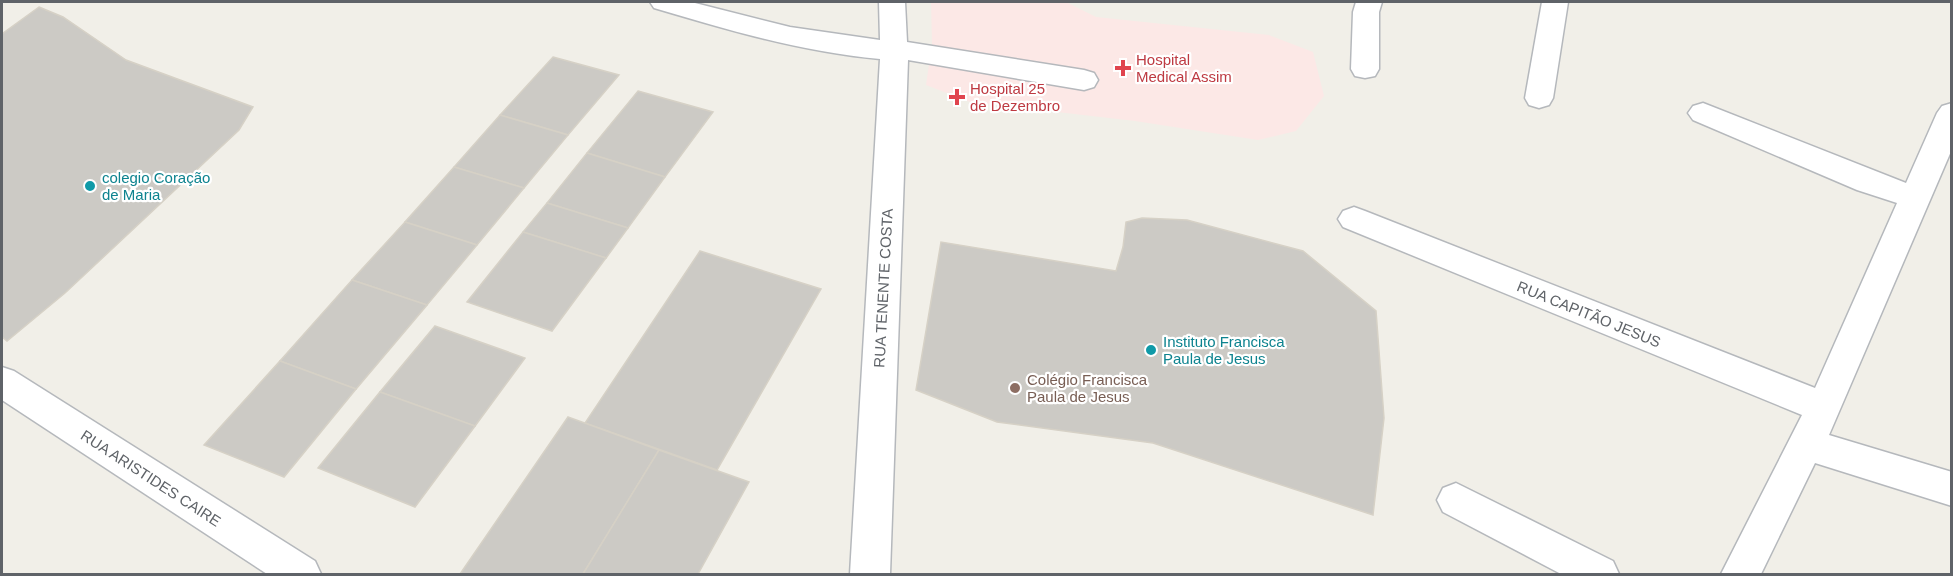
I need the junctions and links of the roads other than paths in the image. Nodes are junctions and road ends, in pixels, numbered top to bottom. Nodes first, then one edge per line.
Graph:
1 (663, 2) edge
2 (892, 2) edge
3 (1369, 2) edge
4 (1555, 2) edge
5 (894, 51) junction
6 (1365, 69) dead end
7 (1084, 80) dead end
8 (1539, 98) dead end
9 (1703, 113) dead end
10 (1952, 113) edge
11 (1915, 197) junction
12 (1354, 219) dead end
13 (2, 382) edge
14 (1824, 408) junction
15 (1807, 444) junction
16 (1952, 489) edge
17 (1456, 500) dead end
18 (301, 574) edge
19 (870, 574) edge
20 (1599, 574) edge
21 (1741, 574) edge

1 - 5 street
2 - 5 street, RUA TENENTE COSTA
3 - 6 street
4 - 8 street
5 - 7 street
5 - 19 street, RUA TENENTE COSTA
9 - 11 street
10 - 11 street
11 - 14 street
12 - 14 street, RUA CAPITÃO JESUS
13 - 18 street, RUA ARISTIDES CAIRE
14 - 15 street
15 - 16 street
15 - 21 street
17 - 20 street

